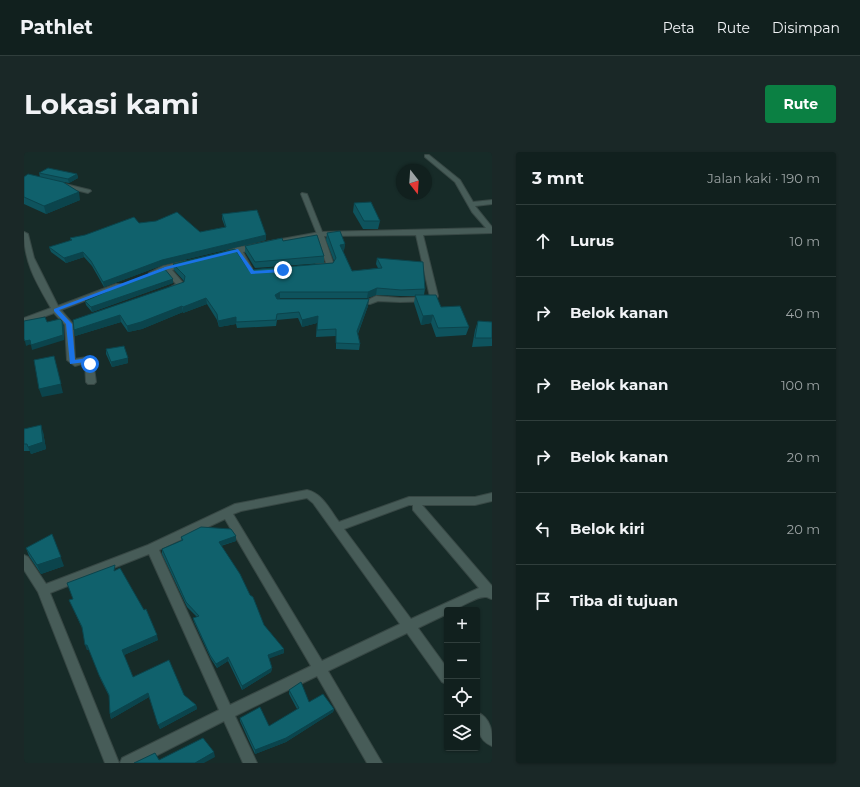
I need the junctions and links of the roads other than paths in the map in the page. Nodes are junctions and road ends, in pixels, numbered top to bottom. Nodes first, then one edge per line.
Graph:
1 (427, 156) dead end
2 (53, 183) edge
3 (88, 191) dead end
4 (304, 194) dead end
5 (492, 202) edge
6 (471, 204) junction
7 (492, 230) edge
8 (419, 233) junction
9 (24, 234) edge
10 (320, 234) junction
11 (238, 250) junction
12 (215, 256) edge
13 (192, 262) edge
14 (310, 267) edge
15 (166, 268) junction
16 (268, 272) edge
17 (146, 276) edge
18 (125, 284) edge
19 (165, 291) edge
20 (349, 302) edge
21 (56, 310) junction
22 (24, 322) edge
23 (91, 382) dead end
24 (492, 497) edge
25 (417, 507) dead end
26 (226, 513) junction
27 (337, 527) junction
28 (152, 548) junction
29 (24, 560) edge
30 (43, 590) junction
31 (491, 593) edge
32 (409, 626) junction
33 (320, 668) junction
34 (444, 674) edge
35 (227, 714) junction
36 (480, 723) edge
37 (492, 739) edge
38 (112, 763) edge
39 (127, 763) edge
40 (250, 763) edge
41 (375, 763) edge

1 - 6 street
2 - 3 street
4 - 10 lane
5 - 6 street
6 - 7 street
7 - 8 street
8 - 10 street
8 - 20 street
9 - 21 street
10 - 11 street
10 - 14 street
11 - 12 street
11 - 16 street
13 - 15 street
15 - 17 street
15 - 19 street
18 - 21 street
21 - 22 street
21 - 23 street
24 - 27 street
25 - 31 street
26 - 27 street
26 - 28 street
26 - 33 street
27 - 32 street
28 - 30 street
28 - 35 street
29 - 30 street
30 - 38 street
31 - 32 street
32 - 33 street
32 - 34 street
33 - 35 street
33 - 41 street
35 - 39 street
35 - 40 street
36 - 37 street

